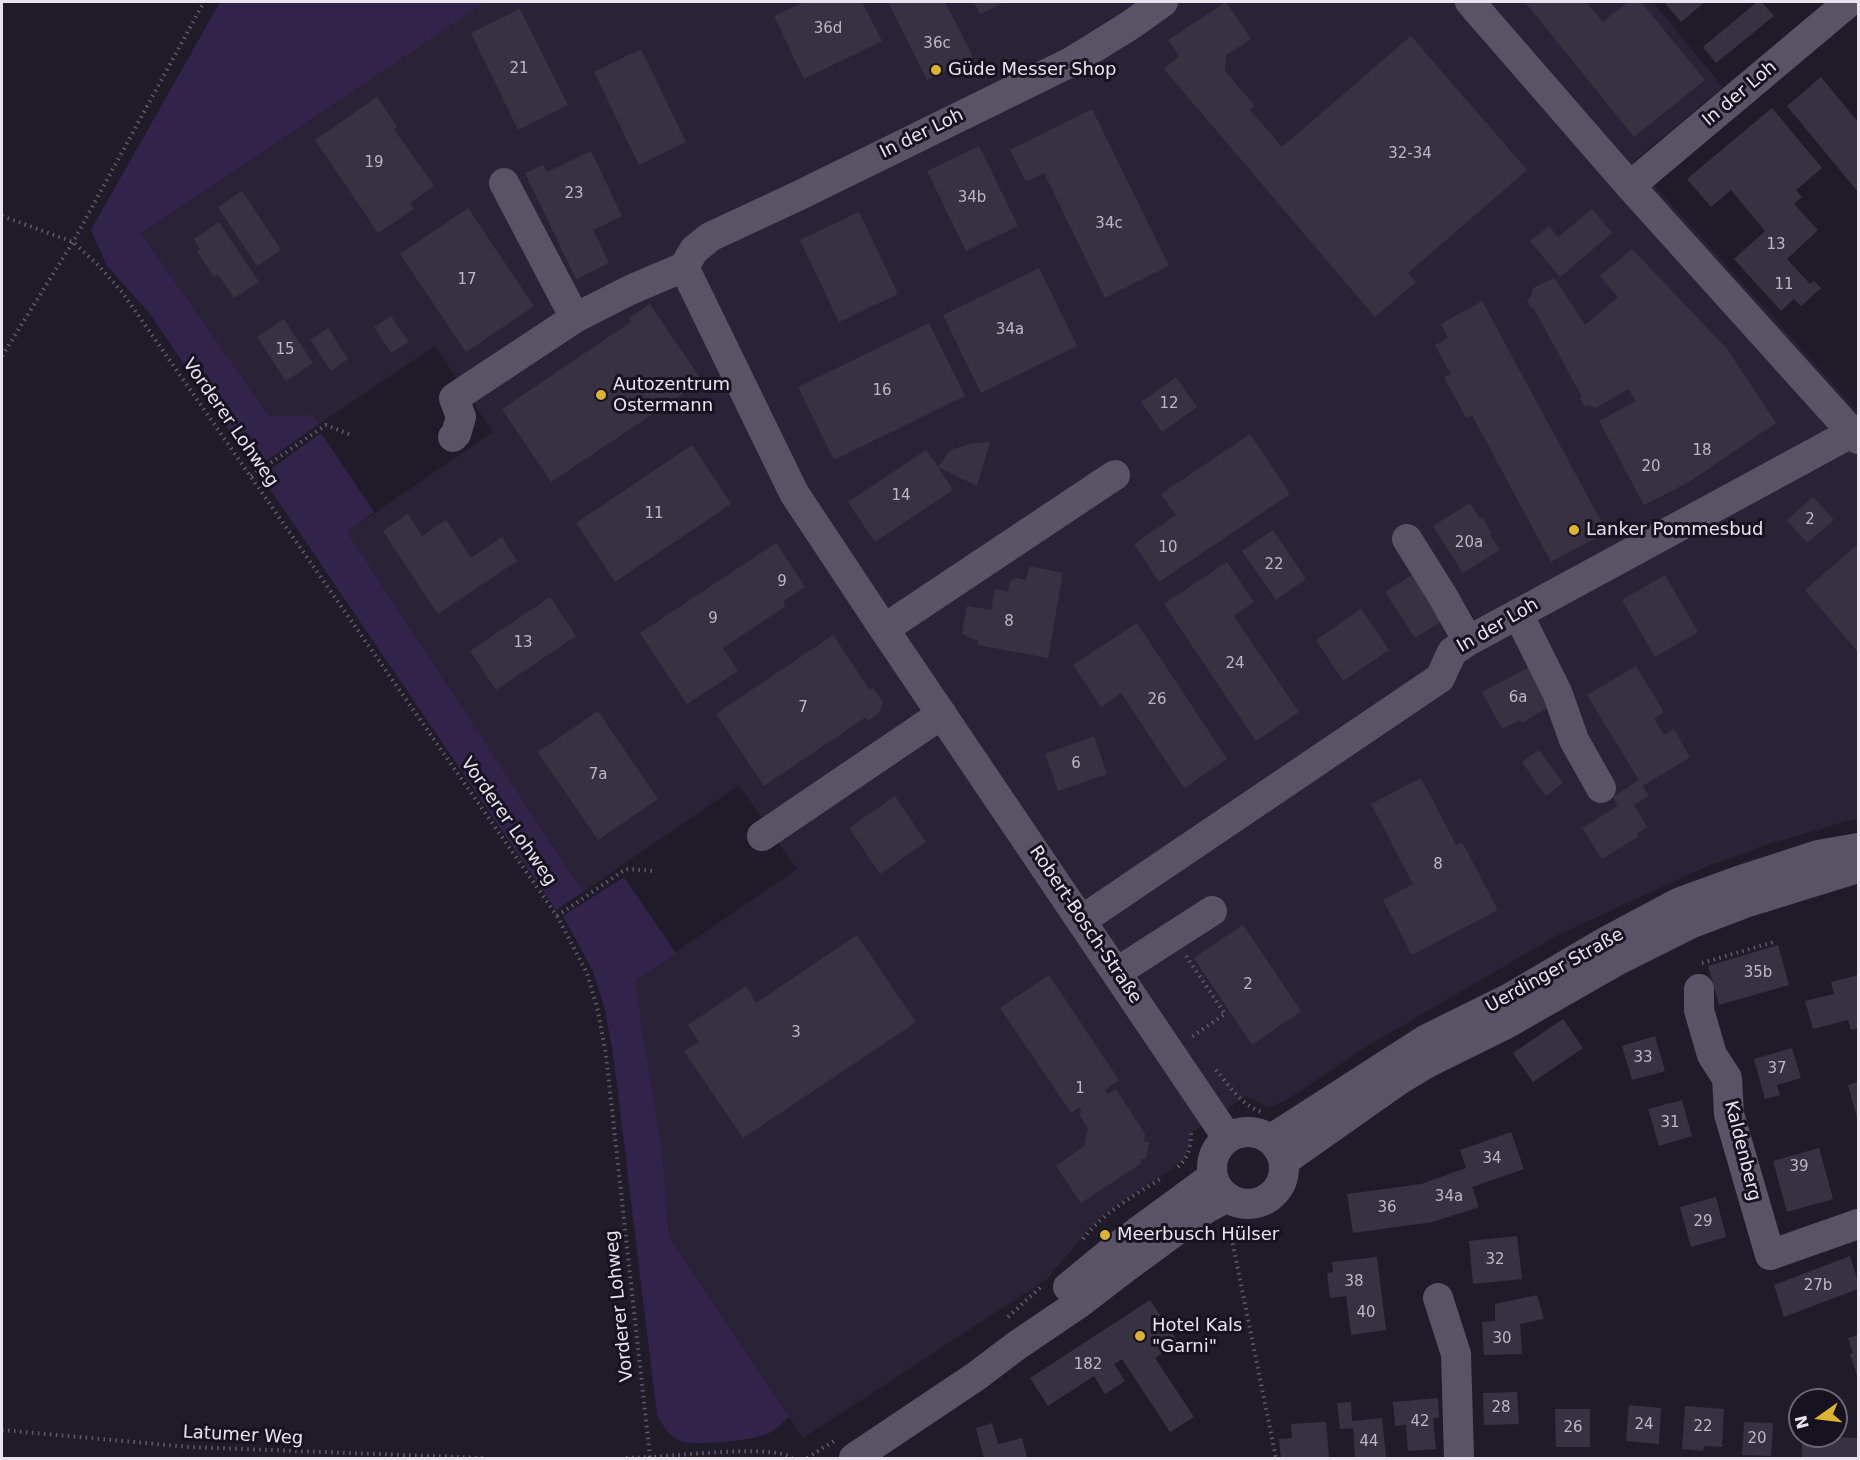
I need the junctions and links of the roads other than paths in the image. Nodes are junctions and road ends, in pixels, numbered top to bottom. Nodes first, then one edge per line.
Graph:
1 (1163, 2) edge
2 (1470, 2) edge
3 (1849, 2) edge
4 (504, 183) dead end
5 (1630, 186) junction
6 (684, 267) junction
7 (575, 318) junction
8 (1856, 436) edge
9 (453, 437) dead end
10 (1115, 475) dead end
11 (1407, 538) dead end
12 (1518, 614) junction
13 (884, 629) junction
14 (1468, 641) junction
15 (942, 714) junction
16 (1601, 788) dead end
17 (762, 836) dead end
18 (1858, 848) edge
19 (1858, 868) edge
20 (1212, 910) dead end
21 (1088, 928) junction
22 (1117, 972) junction
23 (1699, 989) road end
24 (1227, 1137) junction
25 (1277, 1150) junction
26 (1227, 1200) junction
27 (1858, 1224) edge
28 (1438, 1298) dead end
29 (1012, 1332) junction
30 (845, 1449) edge
31 (1459, 1458) edge

1 - 6 street, In der Loh
2 - 5 street, In der Loh
3 - 5 street, In der Loh
4 - 7 street
5 - 8 street, In der Loh
6 - 7 street
6 - 13 street, Robert-Bosch-Straße
7 - 9 street
8 - 12 street, In der Loh
10 - 13 street
11 - 14 street
12 - 14 street, In der Loh
12 - 16 street
13 - 15 street, Robert-Bosch-Straße
14 - 21 street, In der Loh
15 - 17 street
15 - 21 street, Robert-Bosch-Straße
18 - 25 street, Uerdinger Straße
19 - 25 street, Uerdinger Straße
20 - 22 street
21 - 22 street, Robert-Bosch-Straße
22 - 24 street, Robert-Bosch-Straße
23 - 27 street, Kaldenberg
24 - 25 street
24 - 26 street
25 - 26 street
26 - 29 street
26 - 29 street
28 - 31 street
29 - 30 street

